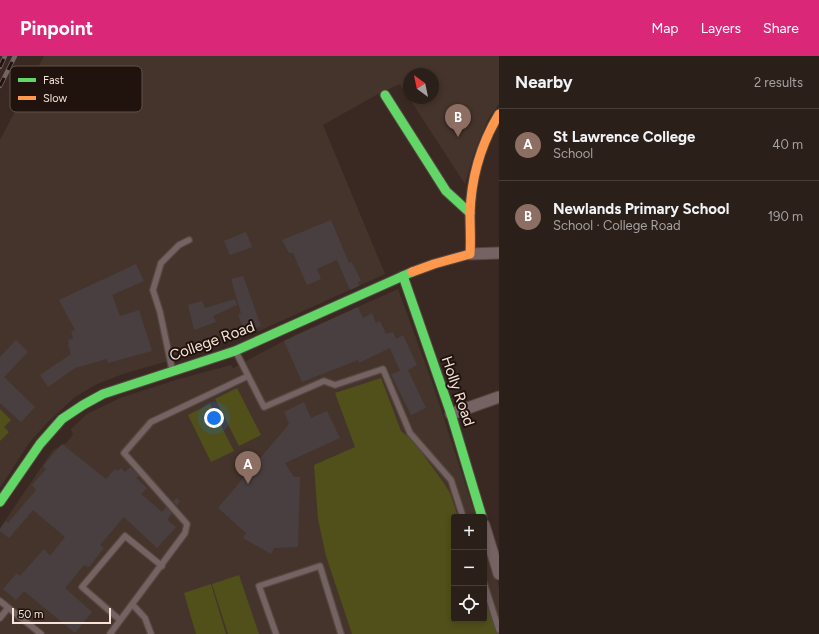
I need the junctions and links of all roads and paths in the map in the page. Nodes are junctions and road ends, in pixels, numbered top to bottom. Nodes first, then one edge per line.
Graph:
1 (385, 95) dead end
2 (499, 114) edge
3 (470, 213) junction
4 (189, 240) dead end
5 (499, 253) edge
6 (470, 254) junction
7 (403, 276) junction
8 (235, 351) junction
9 (173, 372) junction
10 (248, 376) junction
11 (499, 397) edge
12 (451, 414) junction
13 (0, 502) edge
14 (462, 514) edge
15 (481, 514) edge
16 (487, 535) edge
17 (162, 566) junction
18 (499, 574) edge
19 (485, 586) edge
20 (0, 602) edge
21 (133, 605) junction
22 (8, 608) junction
23 (0, 618) edge
24 (120, 620) junction
25 (499, 630) edge
26 (41, 634) edge
27 (110, 634) edge
28 (151, 634) edge
29 (276, 634) edge
30 (341, 634) edge

1 - 3 street
2 - 3 street
3 - 6 street
4 - 9 lane
5 - 6 street, College Road
6 - 7 street, College Road
7 - 8 street, College Road
7 - 12 street, Holly Road
8 - 9 street, College Road
8 - 10 lane
9 - 13 street, College Road
10 - 14 lane
10 - 17 lane
11 - 12 street
12 - 15 street, Holly Road
16 - 18 street
17 - 21 lane
17 - 24 lane
19 - 25 lane
20 - 22 lane
21 - 24 lane
21 - 28 lane
22 - 23 lane
22 - 26 lane
24 - 27 lane
29 - 30 lane

